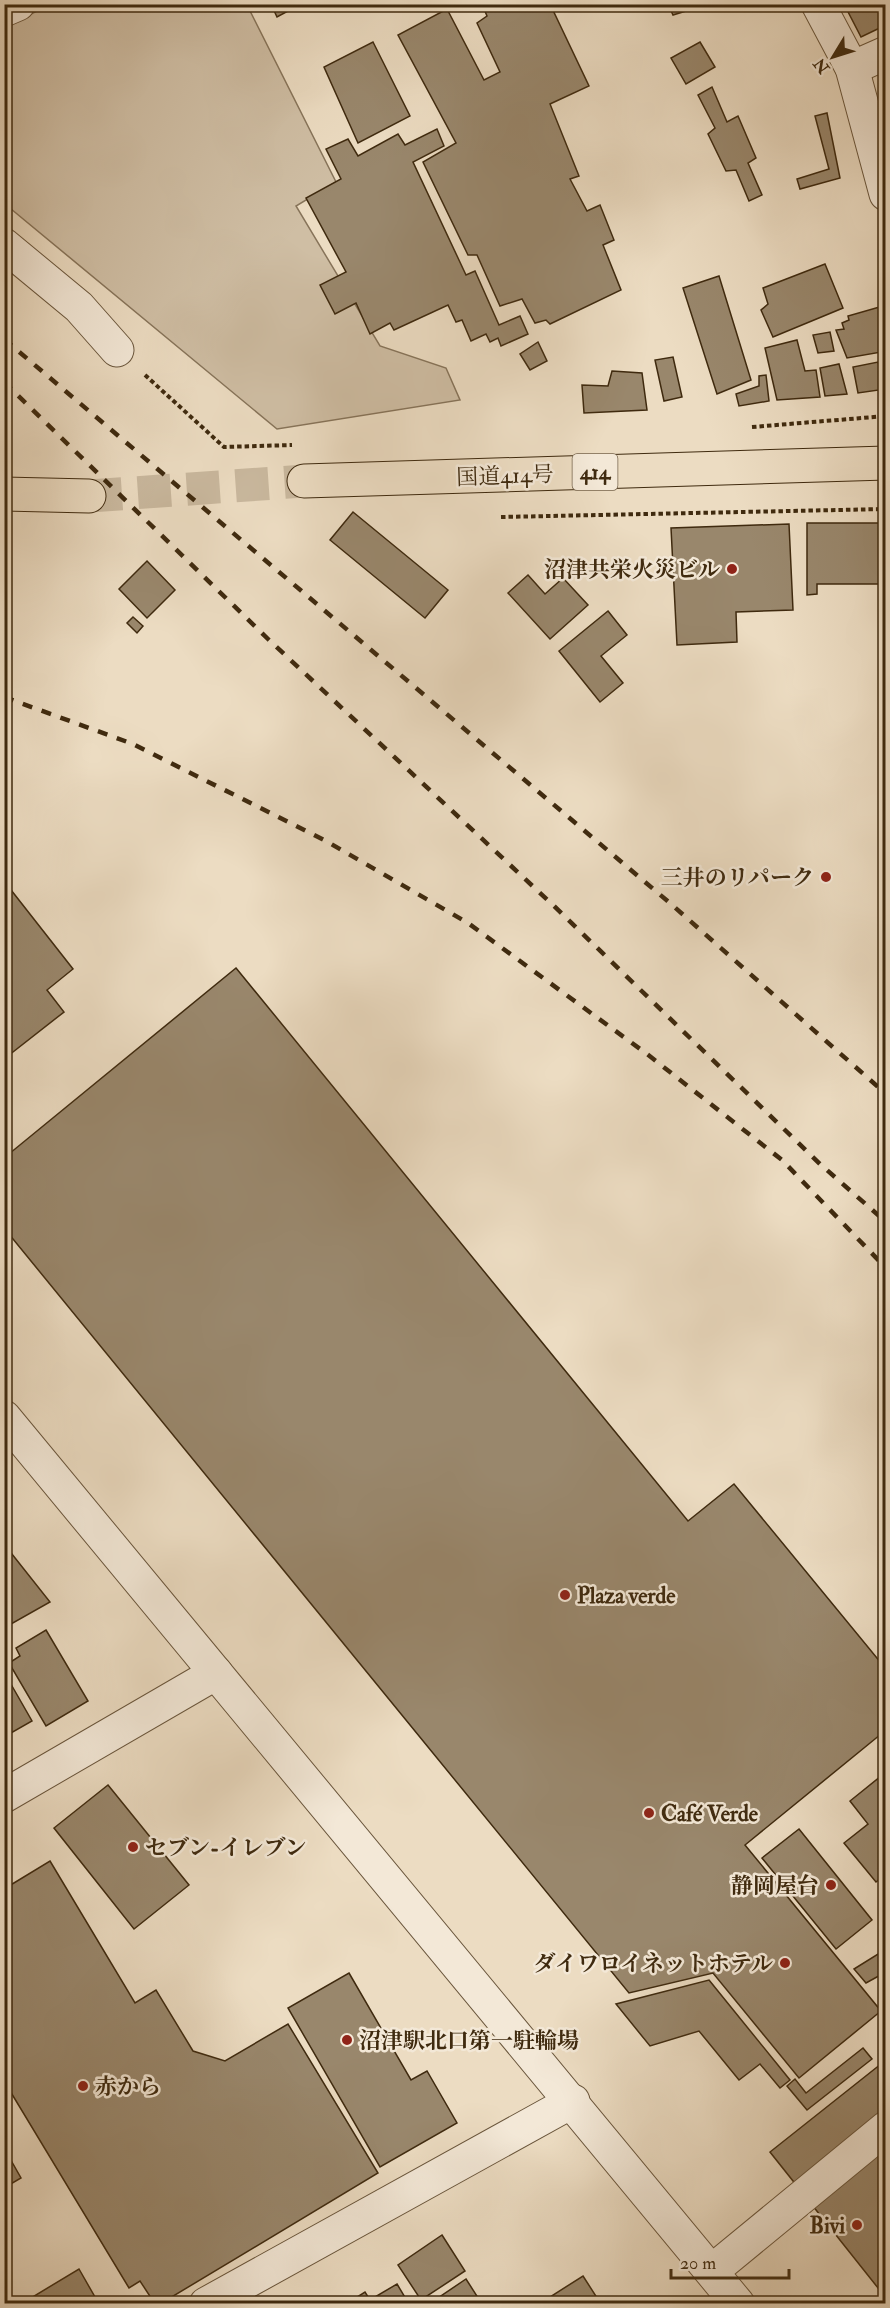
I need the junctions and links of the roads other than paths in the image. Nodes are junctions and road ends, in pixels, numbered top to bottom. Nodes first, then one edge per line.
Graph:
1 (818, 4) edge
2 (885, 54) edge
3 (852, 68) junction
4 (885, 194) edge
5 (4, 245) edge
6 (117, 350) road end
7 (885, 463) edge
8 (304, 481) tunnel mouth
9 (4, 495) edge
10 (89, 496) tunnel mouth
11 (4, 1417) edge
12 (216, 1673) junction
13 (4, 1796) edge
14 (573, 2101) junction
15 (885, 2128) edge
16 (712, 2271) junction
17 (207, 2303) edge
18 (738, 2304) edge

1 - 3 street
2 - 3 street
3 - 4 street
5 - 6 street
7 - 8 highway, 国道414号 / 414
9 - 10 highway
11 - 12 street
12 - 13 street
12 - 14 street
14 - 16 street
14 - 17 street
15 - 16 street
16 - 18 street

